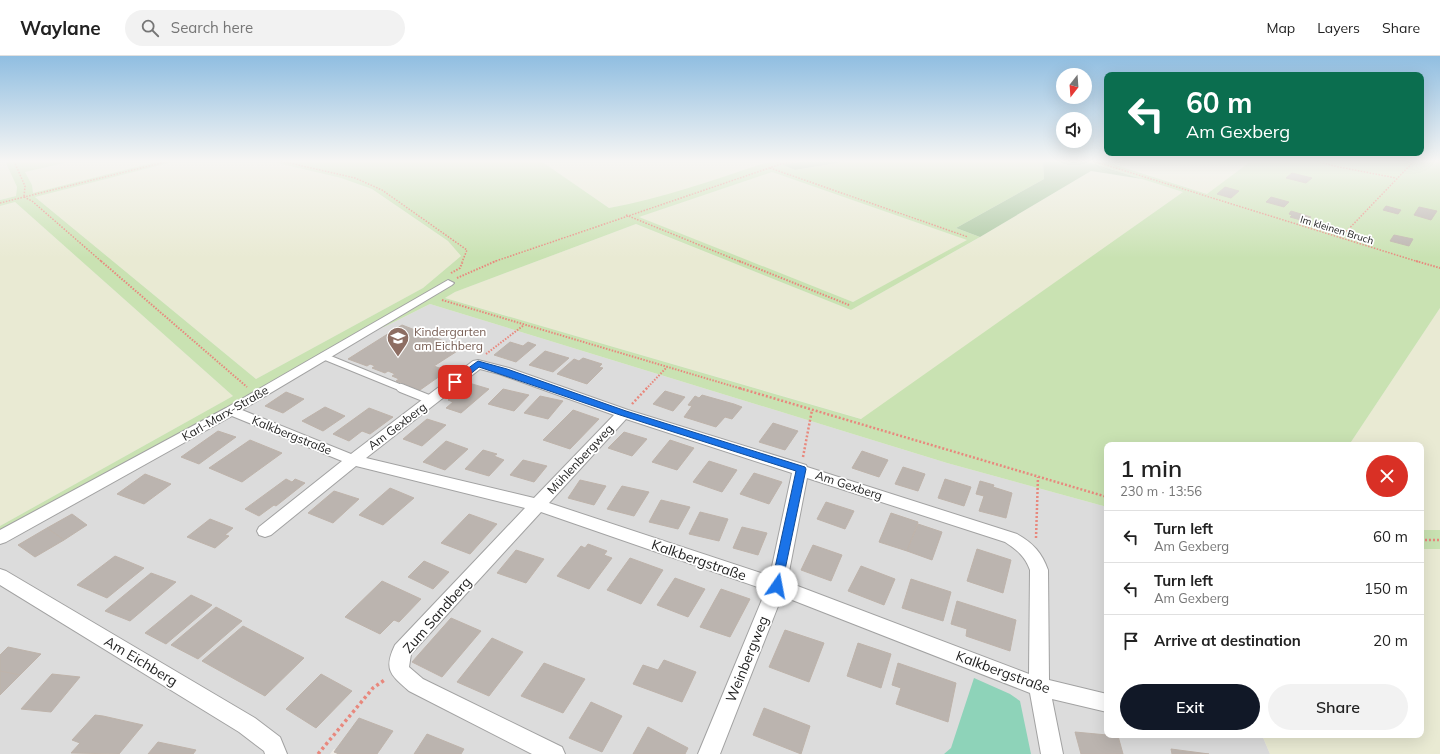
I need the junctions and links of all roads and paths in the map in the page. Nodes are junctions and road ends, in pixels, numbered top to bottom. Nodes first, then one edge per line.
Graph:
1 (24, 194) edge
2 (38, 194) edge
3 (387, 194) edge
4 (691, 194) edge
5 (843, 194) edge
6 (1197, 194) edge
7 (1383, 194) edge
8 (24, 197) junction
9 (0, 202) edge
10 (626, 215) junction
11 (968, 237) dead end
12 (1340, 238) junction
13 (1440, 268) edge
14 (448, 279) junction
15 (426, 295) junction
16 (849, 305) dead end
17 (524, 325) junction
18 (324, 356) junction
19 (478, 364) junction
20 (667, 367) junction
21 (256, 396) junction
22 (432, 400) junction
23 (812, 410) junction
24 (231, 411) junction
25 (623, 413) junction
26 (353, 460) junction
27 (801, 469) junction
28 (1038, 477) junction
29 (1104, 496) edge
30 (537, 505) junction
31 (265, 531) dead end
32 (0, 538) edge
33 (1424, 540) edge
34 (1440, 540) edge
35 (1035, 558) junction
36 (0, 576) edge
37 (777, 586) junction
38 (399, 670) junction
39 (1039, 686) junction
40 (1104, 702) edge
41 (276, 754) edge
42 (318, 754) edge
43 (554, 754) edge
44 (709, 754) edge
45 (1052, 754) edge

1 - 8 path
2 - 8 path
3 - 14 path
4 - 10 path
5 - 11 path
6 - 12 path, Im kleinen Bruch
7 - 12 path
8 - 9 path
8 - 21 path
10 - 14 path
10 - 16 path
12 - 13 path, Im kleinen Bruch
14 - 15 street, Karl-Marx-Straße
15 - 17 path
15 - 18 street, Karl-Marx-Straße
17 - 19 path
17 - 20 path
18 - 21 street, Karl-Marx-Straße
18 - 22 lane
19 - 22 street, Am Gexberg
19 - 25 street, Am Gexberg
20 - 23 path
20 - 25 path
21 - 24 street, Karl-Marx-Straße
22 - 26 street, Am Gexberg
23 - 27 path
23 - 28 path
24 - 26 street, Kalkbergstraße
24 - 32 street, Karl-Marx-Straße
25 - 27 street, Am Gexberg
25 - 30 street, Mühlenbergweg
26 - 30 street, Kalkbergstraße
26 - 31 street, Kalkbergstraße
27 - 35 street, Am Gexberg
27 - 37 street, Weinbergweg
28 - 29 path
28 - 35 path
30 - 37 street, Kalkbergstraße
30 - 38 street, Zum Sandberg
33 - 34 path
35 - 39 street
36 - 41 street, Am Eichberg
37 - 39 street, Kalkbergstraße
37 - 44 street, Weinbergweg
38 - 42 path
38 - 43 street
39 - 40 street, Kalkbergstraße
39 - 45 street

